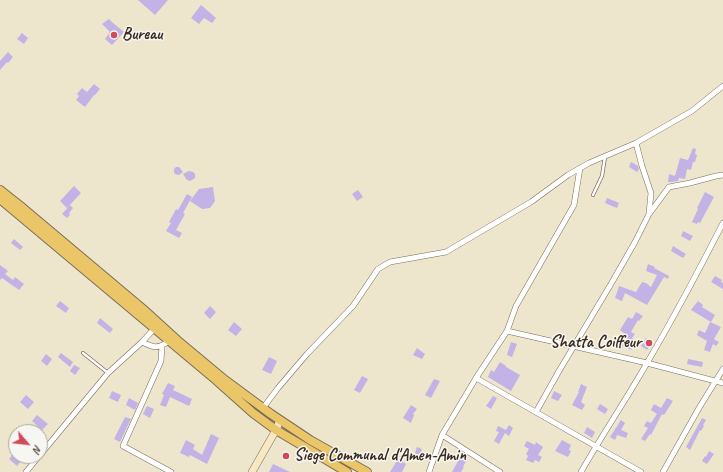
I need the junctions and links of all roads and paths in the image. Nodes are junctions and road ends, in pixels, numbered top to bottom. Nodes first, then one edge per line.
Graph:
1 (723, 86) edge
2 (636, 143) junction
3 (606, 156) junction
4 (580, 168) junction
5 (723, 175) edge
6 (0, 190) edge
7 (593, 194) dead end
8 (0, 199) edge
9 (649, 214) junction
10 (723, 223) edge
11 (154, 329) junction
12 (507, 331) junction
13 (142, 342) junction
14 (166, 344) junction
15 (573, 347) junction
16 (83, 353) dead end
17 (647, 363) junction
18 (723, 369) edge
19 (108, 373) junction
20 (476, 378) junction
21 (716, 381) junction
22 (723, 383) edge
23 (263, 408) junction
24 (536, 412) junction
25 (280, 420) junction
26 (276, 430) junction
27 (442, 435) junction
28 (48, 446) edge
29 (596, 446) junction
30 (33, 464) edge
31 (26, 472) edge
32 (172, 472) edge
33 (252, 472) edge
34 (347, 472) edge
35 (367, 472) edge
36 (429, 472) edge
37 (500, 472) edge
38 (581, 472) edge
39 (641, 472) edge
40 (663, 472) edge

1 - 2 street
2 - 3 street
2 - 9 street
3 - 4 street
3 - 7 lane
4 - 12 street
4 - 23 street
5 - 9 street
6 - 23 main road
8 - 11 main road
9 - 15 street
10 - 17 street
11 - 13 street
11 - 14 main road
12 - 15 street
12 - 20 street
13 - 14 street
13 - 19 street
14 - 26 main road
14 - 32 street
15 - 17 street
15 - 24 street
16 - 19 lane
17 - 21 street
17 - 29 street
18 - 21 street
19 - 28 street
20 - 24 street
20 - 27 street
21 - 22 street
21 - 40 street
23 - 25 main road
24 - 29 street
25 - 26 street
25 - 35 main road
26 - 33 street
26 - 34 main road
27 - 36 street
27 - 37 street
29 - 38 street
29 - 39 street
30 - 31 street

